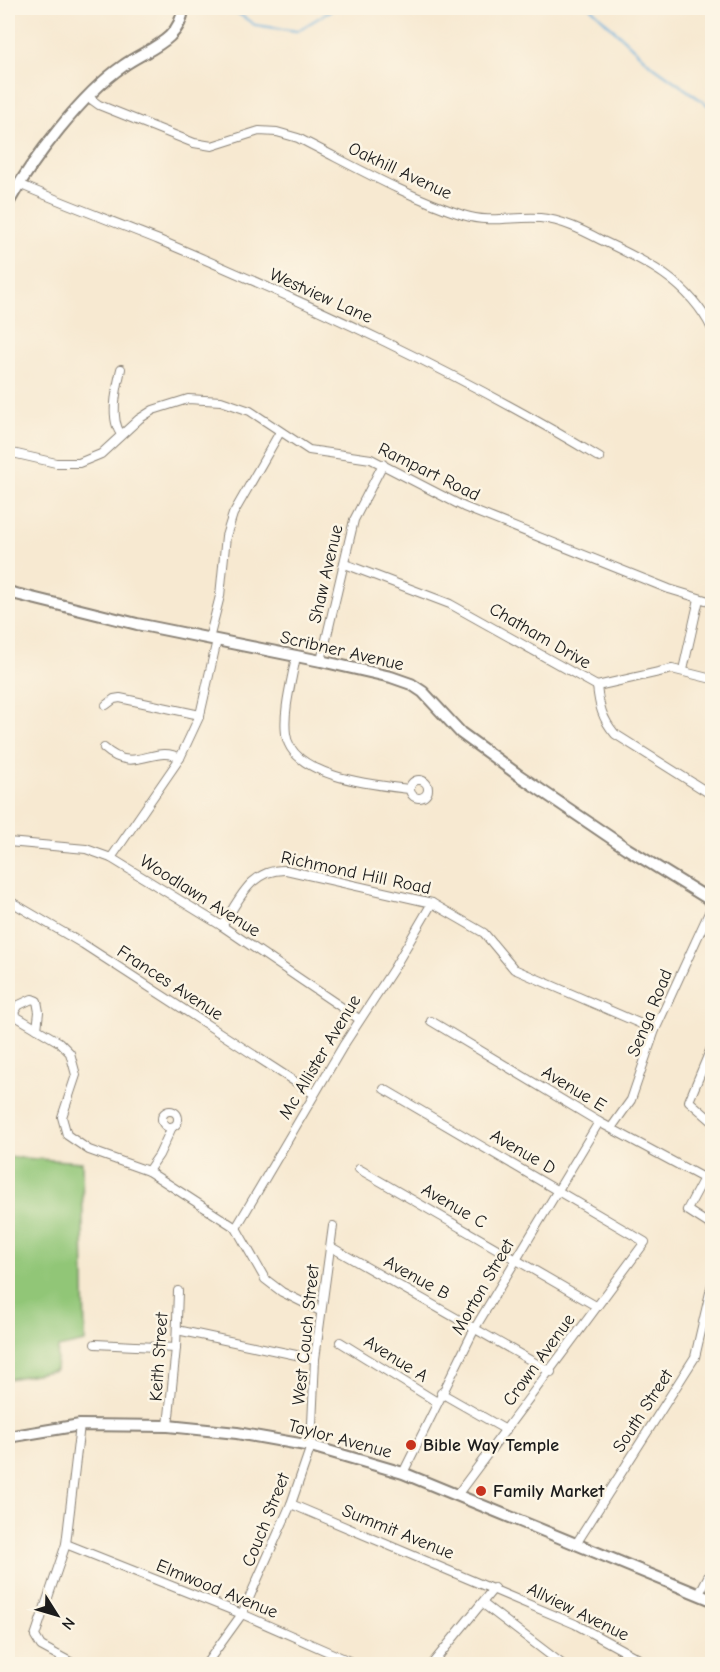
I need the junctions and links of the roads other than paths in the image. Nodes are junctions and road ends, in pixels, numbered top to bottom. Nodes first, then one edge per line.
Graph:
1 (183, 8) edge
2 (88, 97) junction
3 (19, 184) junction
4 (8, 203) edge
5 (712, 329) edge
6 (121, 369) dead end
7 (280, 432) junction
8 (121, 434) junction
9 (8, 452) edge
10 (600, 458) dead end
11 (383, 464) junction
12 (345, 564) junction
13 (8, 592) edge
14 (699, 599) junction
15 (712, 602) edge
16 (213, 639) junction
17 (296, 656) junction
18 (321, 661) junction
19 (684, 670) junction
20 (712, 679) edge
21 (597, 686) junction
22 (106, 705) dead end
23 (200, 715) junction
24 (104, 748) dead end
25 (180, 758) junction
26 (409, 789) dead end
27 (712, 795) edge
28 (8, 842) edge
29 (111, 858) junction
30 (8, 900) edge
31 (712, 901) edge
32 (432, 903) junction
33 (712, 906) edge
34 (222, 926) junction
35 (10, 1018) edge
36 (359, 1019) junction
37 (431, 1021) dead end
38 (37, 1029) junction
39 (655, 1030) junction
40 (712, 1046) edge
41 (384, 1089) dead end
42 (314, 1094) junction
43 (712, 1121) edge
44 (599, 1122) junction
45 (172, 1127) dead end
46 (611, 1128) junction
47 (712, 1163) edge
48 (359, 1169) dead end
49 (148, 1171) junction
50 (705, 1179) junction
51 (557, 1189) junction
52 (333, 1226) dead end
53 (712, 1226) edge
54 (236, 1228) junction
55 (645, 1242) joint
56 (331, 1247) junction
57 (516, 1258) junction
58 (712, 1284) edge
59 (178, 1291) dead end
60 (711, 1297) edge
61 (596, 1306) junction
62 (320, 1311) junction
63 (475, 1328) junction
64 (177, 1330) junction
65 (340, 1341) dead end
66 (95, 1344) dead end
67 (176, 1348) junction
68 (315, 1359) junction
69 (551, 1372) junction
70 (441, 1394) junction
71 (437, 1402) junction
72 (80, 1425) junction
73 (168, 1426) junction
74 (506, 1430) junction
75 (8, 1437) edge
76 (311, 1446) junction
77 (403, 1473) junction
78 (457, 1495) junction
79 (291, 1504) junction
80 (66, 1544) junction
81 (576, 1544) junction
82 (712, 1569) edge
83 (494, 1588) junction
84 (699, 1594) junction
85 (712, 1600) edge
86 (482, 1603) junction
87 (242, 1614) junction
88 (74, 1665) edge
89 (206, 1665) edge
90 (356, 1665) edge
91 (432, 1665) edge
92 (562, 1665) edge
93 (648, 1665) edge

1 - 2 street
2 - 3 street
2 - 5 street, Oakhill Avenue
3 - 4 street
3 - 10 street, Westview Lane
6 - 8 street
7 - 8 street, Rampart Road
7 - 11 street, Rampart Road
7 - 16 street
8 - 9 street, Rampart Road
11 - 12 street, Shaw Avenue
11 - 14 street, Rampart Road
12 - 18 street, Shaw Avenue
12 - 21 street, Chatham Drive
13 - 16 street, Scribner Avenue
14 - 15 street, Rampart Road
14 - 19 street
16 - 17 street, Scribner Avenue
16 - 23 street
17 - 18 street, Scribner Avenue
17 - 26 street
18 - 31 street, Scribner Avenue
19 - 20 street
19 - 21 street
21 - 27 street, Chatham Drive
22 - 23 street
23 - 25 street
24 - 25 street
25 - 29 street
28 - 29 street, Woodlawn Avenue
29 - 34 street, Woodlawn Avenue
30 - 42 street, Frances Avenue
32 - 34 street, Richmond Hill Road
32 - 36 street, Mc Allister Avenue
32 - 39 street, Richmond Hill Road
33 - 39 street, Senga Road
34 - 36 street, Woodlawn Avenue
35 - 38 street
35 - 38 street
36 - 42 street, Mc Allister Avenue
37 - 44 street, Avenue E
38 - 49 street
39 - 46 street, Senga Road
40 - 43 street
41 - 51 street, Avenue D
42 - 54 street, Mc Allister Avenue
44 - 46 street, Avenue E
44 - 51 street, Morton Street
45 - 49 street
46 - 50 street, Avenue E
47 - 50 street
48 - 57 street, Avenue C
49 - 54 street
50 - 53 street
51 - 55 street, Avenue D
51 - 57 street, Morton Street
52 - 56 street, West Couch Street
54 - 62 street
55 - 61 street, Crown Avenue
56 - 62 street, West Couch Street
56 - 63 street, Avenue B
57 - 61 street, Avenue C
57 - 63 street, Morton Street
58 - 60 street, South Street
59 - 64 street, Keith Street
60 - 81 street, South Street
61 - 69 street, Crown Avenue
62 - 68 street, West Couch Street
63 - 69 street, Avenue B
63 - 70 street, Morton Street
64 - 67 street, Keith Street
64 - 68 street
65 - 71 street, Avenue A
66 - 67 street
67 - 73 street, Keith Street
68 - 76 street, West Couch Street
69 - 74 street, Crown Avenue
70 - 71 street, Morton Street
70 - 74 street, Avenue A
71 - 77 street, Morton Street
72 - 73 street, Taylor Avenue
72 - 75 street, Taylor Avenue
72 - 80 street
73 - 76 street, Taylor Avenue
74 - 78 street, Crown Avenue
76 - 77 street, Taylor Avenue
76 - 79 street, Couch Street
77 - 78 street, Taylor Avenue
78 - 81 street, Taylor Avenue
79 - 83 street, Summit Avenue
79 - 87 street, Couch Street
80 - 87 street, Elmwood Avenue
80 - 88 street
81 - 84 street, Taylor Avenue
82 - 84 street
83 - 86 street
83 - 93 street, Allview Avenue
84 - 85 street, Taylor Avenue
86 - 91 street
86 - 92 street
87 - 89 street, Couch Street
87 - 90 street, Elmwood Avenue

